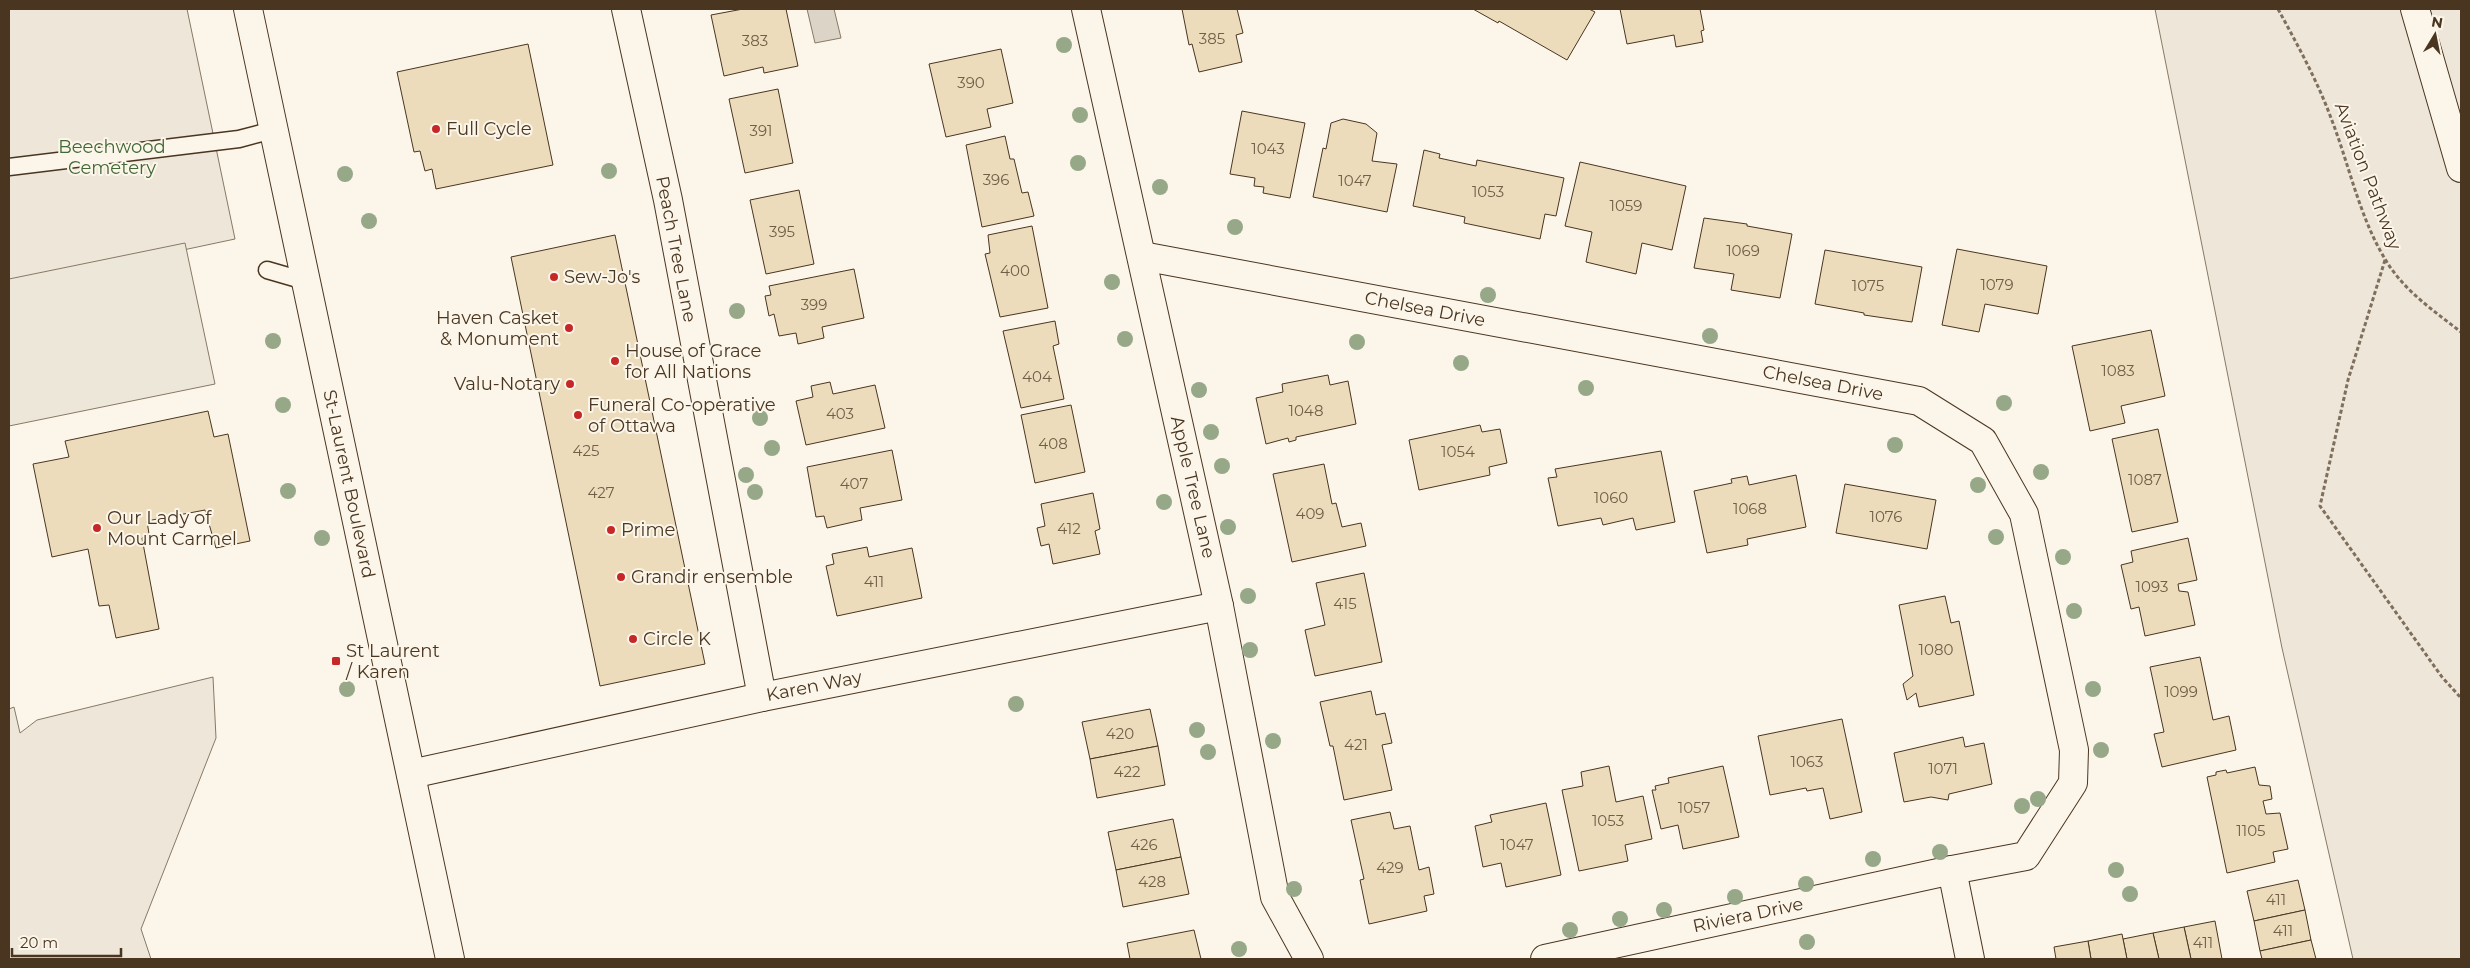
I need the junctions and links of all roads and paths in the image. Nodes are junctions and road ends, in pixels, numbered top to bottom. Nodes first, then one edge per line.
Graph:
1 (248, 9) edge
2 (626, 9) edge
3 (1086, 9) edge
4 (2278, 9) edge
5 (2415, 9) edge
6 (273, 130) junction
7 (9, 167) edge
8 (2461, 168) edge
9 (1142, 256) junction
10 (2385, 260) junction
11 (266, 270) dead end
12 (306, 281) junction
13 (2461, 332) edge
14 (1219, 606) junction
15 (762, 697) junction
16 (2461, 698) edge
17 (411, 774) junction
18 (1952, 870) junction
19 (450, 959) edge
20 (1309, 959) edge
21 (1544, 959) edge
22 (1970, 959) edge

1 - 6 street, St-Laurent Boulevard
2 - 15 street, Peach Tree Lane
3 - 9 street, Apple Tree Lane
4 - 10 path, Aviation Pathway
5 - 8 street
6 - 7 lane
6 - 12 street, St-Laurent Boulevard
9 - 14 street, Apple Tree Lane
9 - 18 street, Chelsea Drive
10 - 13 path, Aviation Pathway
10 - 16 path
11 - 12 lane
12 - 17 street, St-Laurent Boulevard
14 - 15 street, Karen Way
14 - 20 street, Apple Tree Lane
15 - 17 street, Karen Way
17 - 19 street, St-Laurent Boulevard
18 - 21 street, Riviera Drive
18 - 22 street

